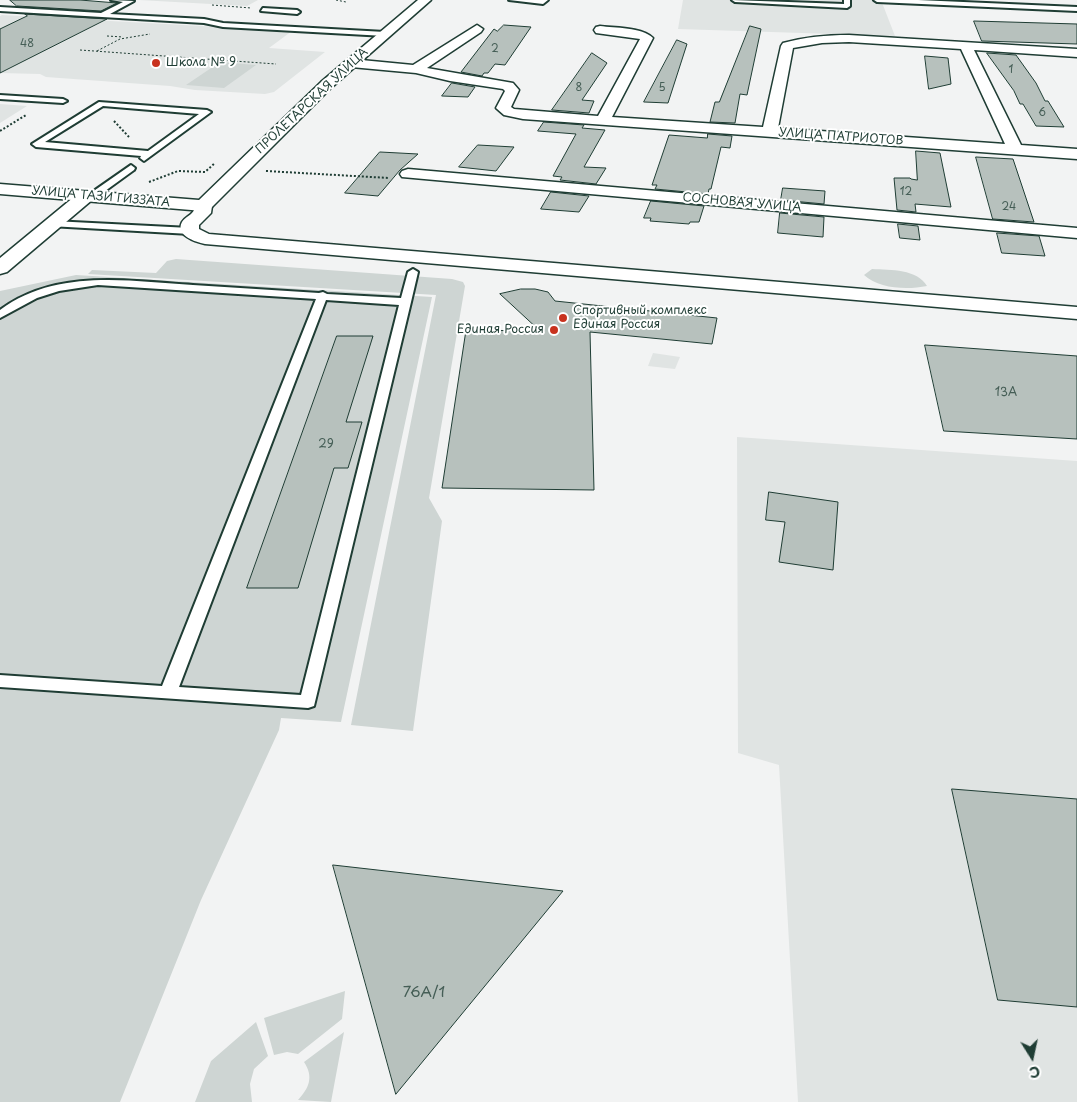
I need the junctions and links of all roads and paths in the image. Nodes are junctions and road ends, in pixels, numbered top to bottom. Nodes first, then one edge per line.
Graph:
1 (114, 0) edge
2 (336, 0) edge
3 (425, 0) edge
4 (512, 0) edge
5 (545, 0) edge
6 (735, 0) edge
7 (847, 0) edge
8 (877, 0) edge
9 (346, 2) dead end
10 (1077, 8) edge
11 (0, 9) edge
12 (263, 10) dead end
13 (297, 12) dead end
14 (104, 15) junction
15 (283, 21) dead end
16 (274, 28) junction
17 (477, 28) dead end
18 (600, 30) dead end
19 (155, 32) dead end
20 (385, 34) junction
21 (107, 36) dead end
22 (129, 38) junction
23 (966, 46) junction
24 (80, 50) dead end
25 (96, 51) junction
26 (1077, 53) edge
27 (276, 64) dead end
28 (351, 64) junction
29 (416, 69) junction
30 (0, 97) edge
31 (63, 101) dead end
32 (100, 106) junction
33 (604, 120) junction
34 (770, 132) junction
35 (1014, 150) junction
36 (1077, 154) edge
37 (146, 155) junction
38 (220, 159) dead end
39 (131, 168) dead end
40 (238, 171) junction
41 (205, 172) junction
42 (408, 174) joint
43 (143, 185) dead end
44 (0, 189) edge
45 (89, 197) junction
46 (203, 206) junction
47 (53, 224) junction
48 (190, 231) junction
49 (1077, 233) edge
50 (0, 268) edge
51 (413, 272) dead end
52 (323, 295) junction
53 (406, 302) junction
54 (1077, 313) edge
55 (0, 315) edge
56 (0, 681) edge
57 (168, 692) junction

1 - 14 lane
2 - 9 path
3 - 20 street, ПРОЛЕТАРСКАЯ УЛИЦА
4 - 5 lane
6 - 7 lane
8 - 10 lane
11 - 14 lane
12 - 13 lane
14 - 16 lane
15 - 16 lane
16 - 20 lane
17 - 29 street
18 - 33 street
19 - 22 path
20 - 28 street, ПРОЛЕТАРСКАЯ УЛИЦА
21 - 22 path
22 - 25 path
23 - 26 street
23 - 34 street
23 - 35 street
24 - 25 path
25 - 27 path
28 - 29 street
28 - 40 street, ПРОЛЕТАРСКАЯ УЛИЦА
29 - 33 street, УЛИЦА ПАТРИОТОВ
30 - 31 lane
32 - 37 path
32 - 37 lane
32 - 37 lane
33 - 34 street, УЛИЦА ПАТРИОТОВ
34 - 35 street, УЛИЦА ПАТРИОТОВ
35 - 36 street, УЛИЦА ПАТРИОТОВ
38 - 41 path
39 - 45 lane
40 - 41 path
40 - 42 path
40 - 46 street, ПРОЛЕТАРСКАЯ УЛИЦА
41 - 43 path
42 - 49 street, СОСНОВАЯ УЛИЦА
44 - 45 street, УЛИЦА ТАЗИ ГИЗЗАТА
45 - 46 street, УЛИЦА ТАЗИ ГИЗЗАТА
45 - 47 street
46 - 48 street, ПРОЛЕТАРСКАЯ УЛИЦА
47 - 48 lane
47 - 50 street
48 - 54 street
51 - 53 lane
52 - 53 lane
52 - 55 lane
52 - 57 lane
53 - 57 lane
56 - 57 lane

